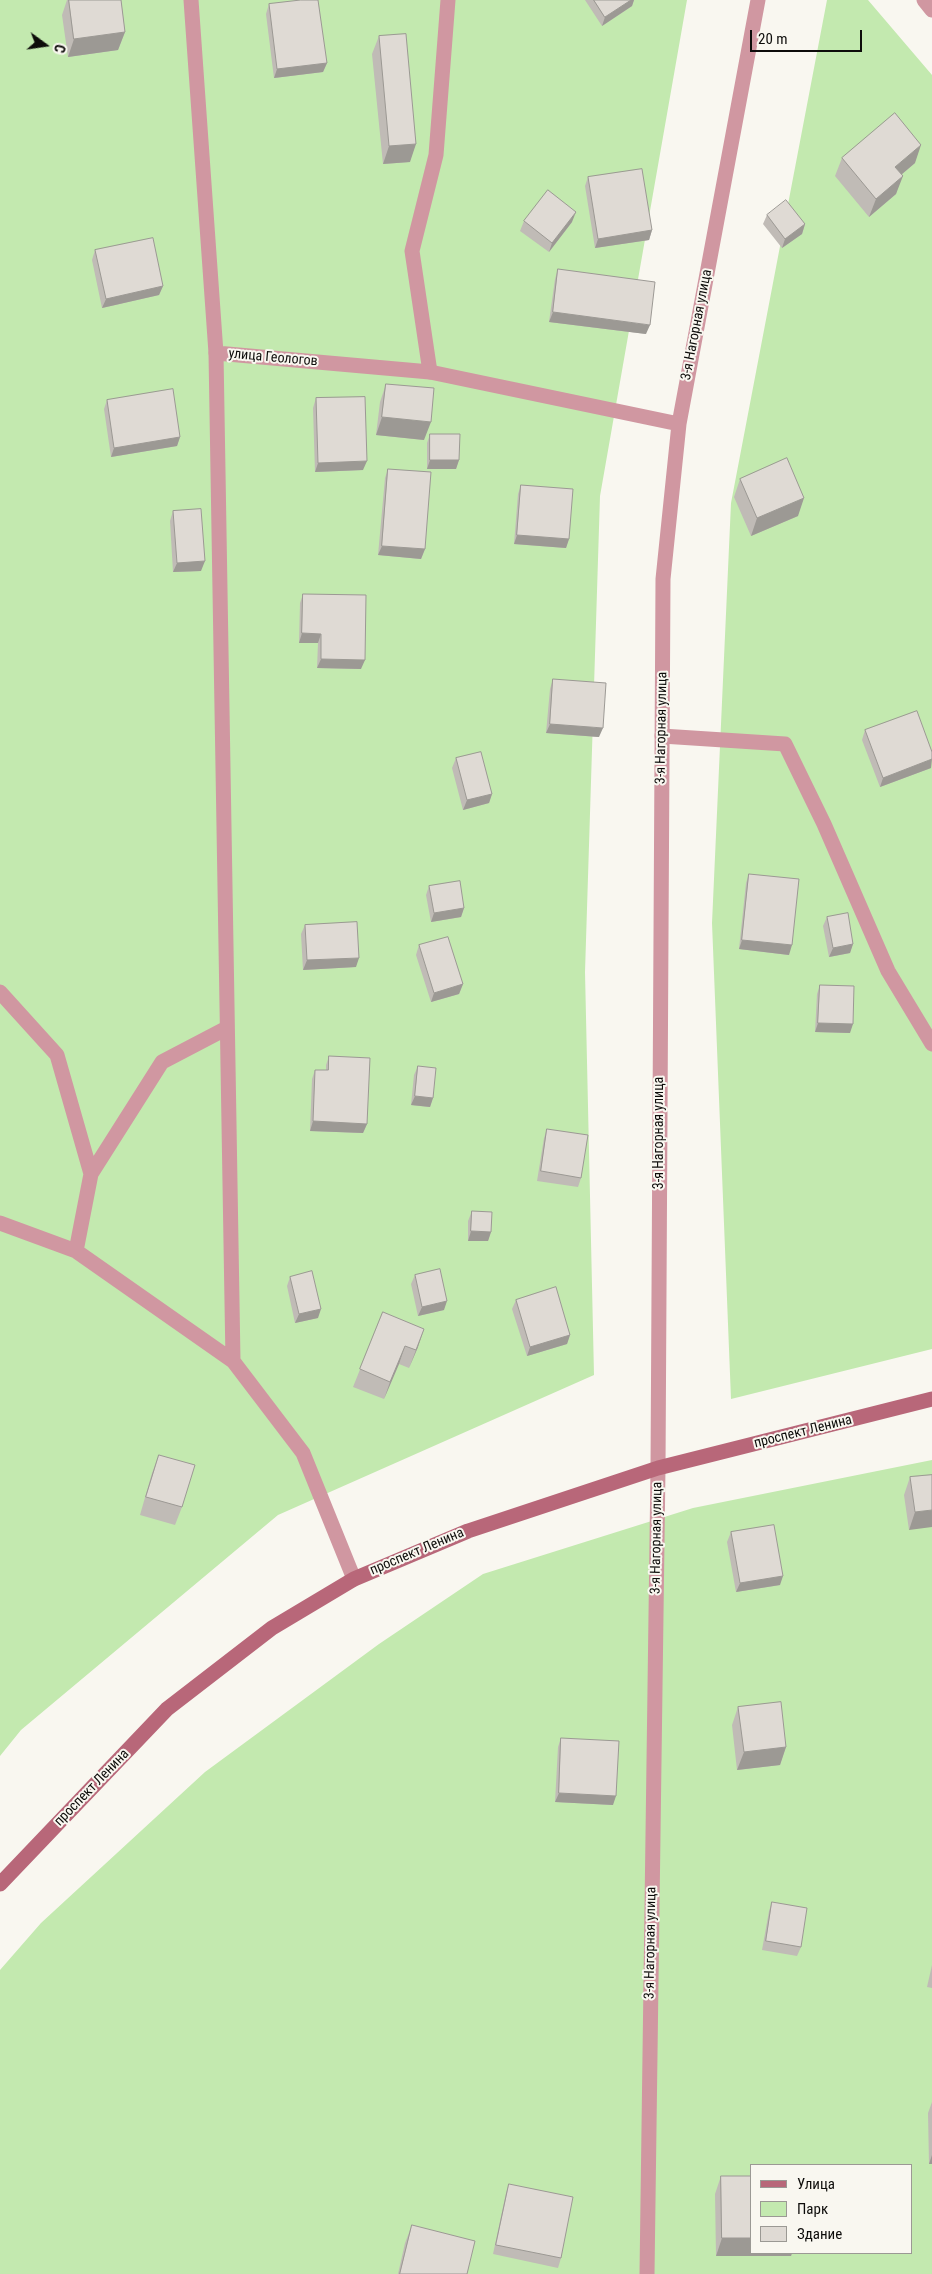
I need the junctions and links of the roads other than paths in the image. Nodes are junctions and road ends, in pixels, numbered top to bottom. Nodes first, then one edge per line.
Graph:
1 (191, 0) edge
2 (448, 0) edge
3 (758, 0) edge
4 (924, 0) edge
5 (932, 10) edge
6 (216, 353) junction
7 (430, 372) junction
8 (679, 424) junction
9 (662, 736) junction
10 (0, 992) edge
11 (227, 1028) junction
12 (932, 1044) edge
13 (90, 1174) junction
14 (0, 1223) edge
15 (76, 1251) junction
16 (233, 1361) junction
17 (932, 1399) edge
18 (658, 1468) junction
19 (354, 1579) junction
20 (0, 1884) edge
21 (647, 2274) edge

1 - 6 street, улица Геологов
2 - 7 street
3 - 8 street, 3-я Нагорная улица
4 - 5 street
6 - 7 street, улица Геологов
6 - 11 street
7 - 8 street, улица Геологов
8 - 9 street, 3-я Нагорная улица
9 - 12 street
9 - 18 street, 3-я Нагорная улица
10 - 13 street
11 - 13 street
11 - 16 street
13 - 15 street
14 - 15 street
15 - 16 street
16 - 19 street
17 - 18 street, проспект Ленина
18 - 19 street, проспект Ленина
18 - 21 street, 3-я Нагорная улица
19 - 20 street, проспект Ленина

